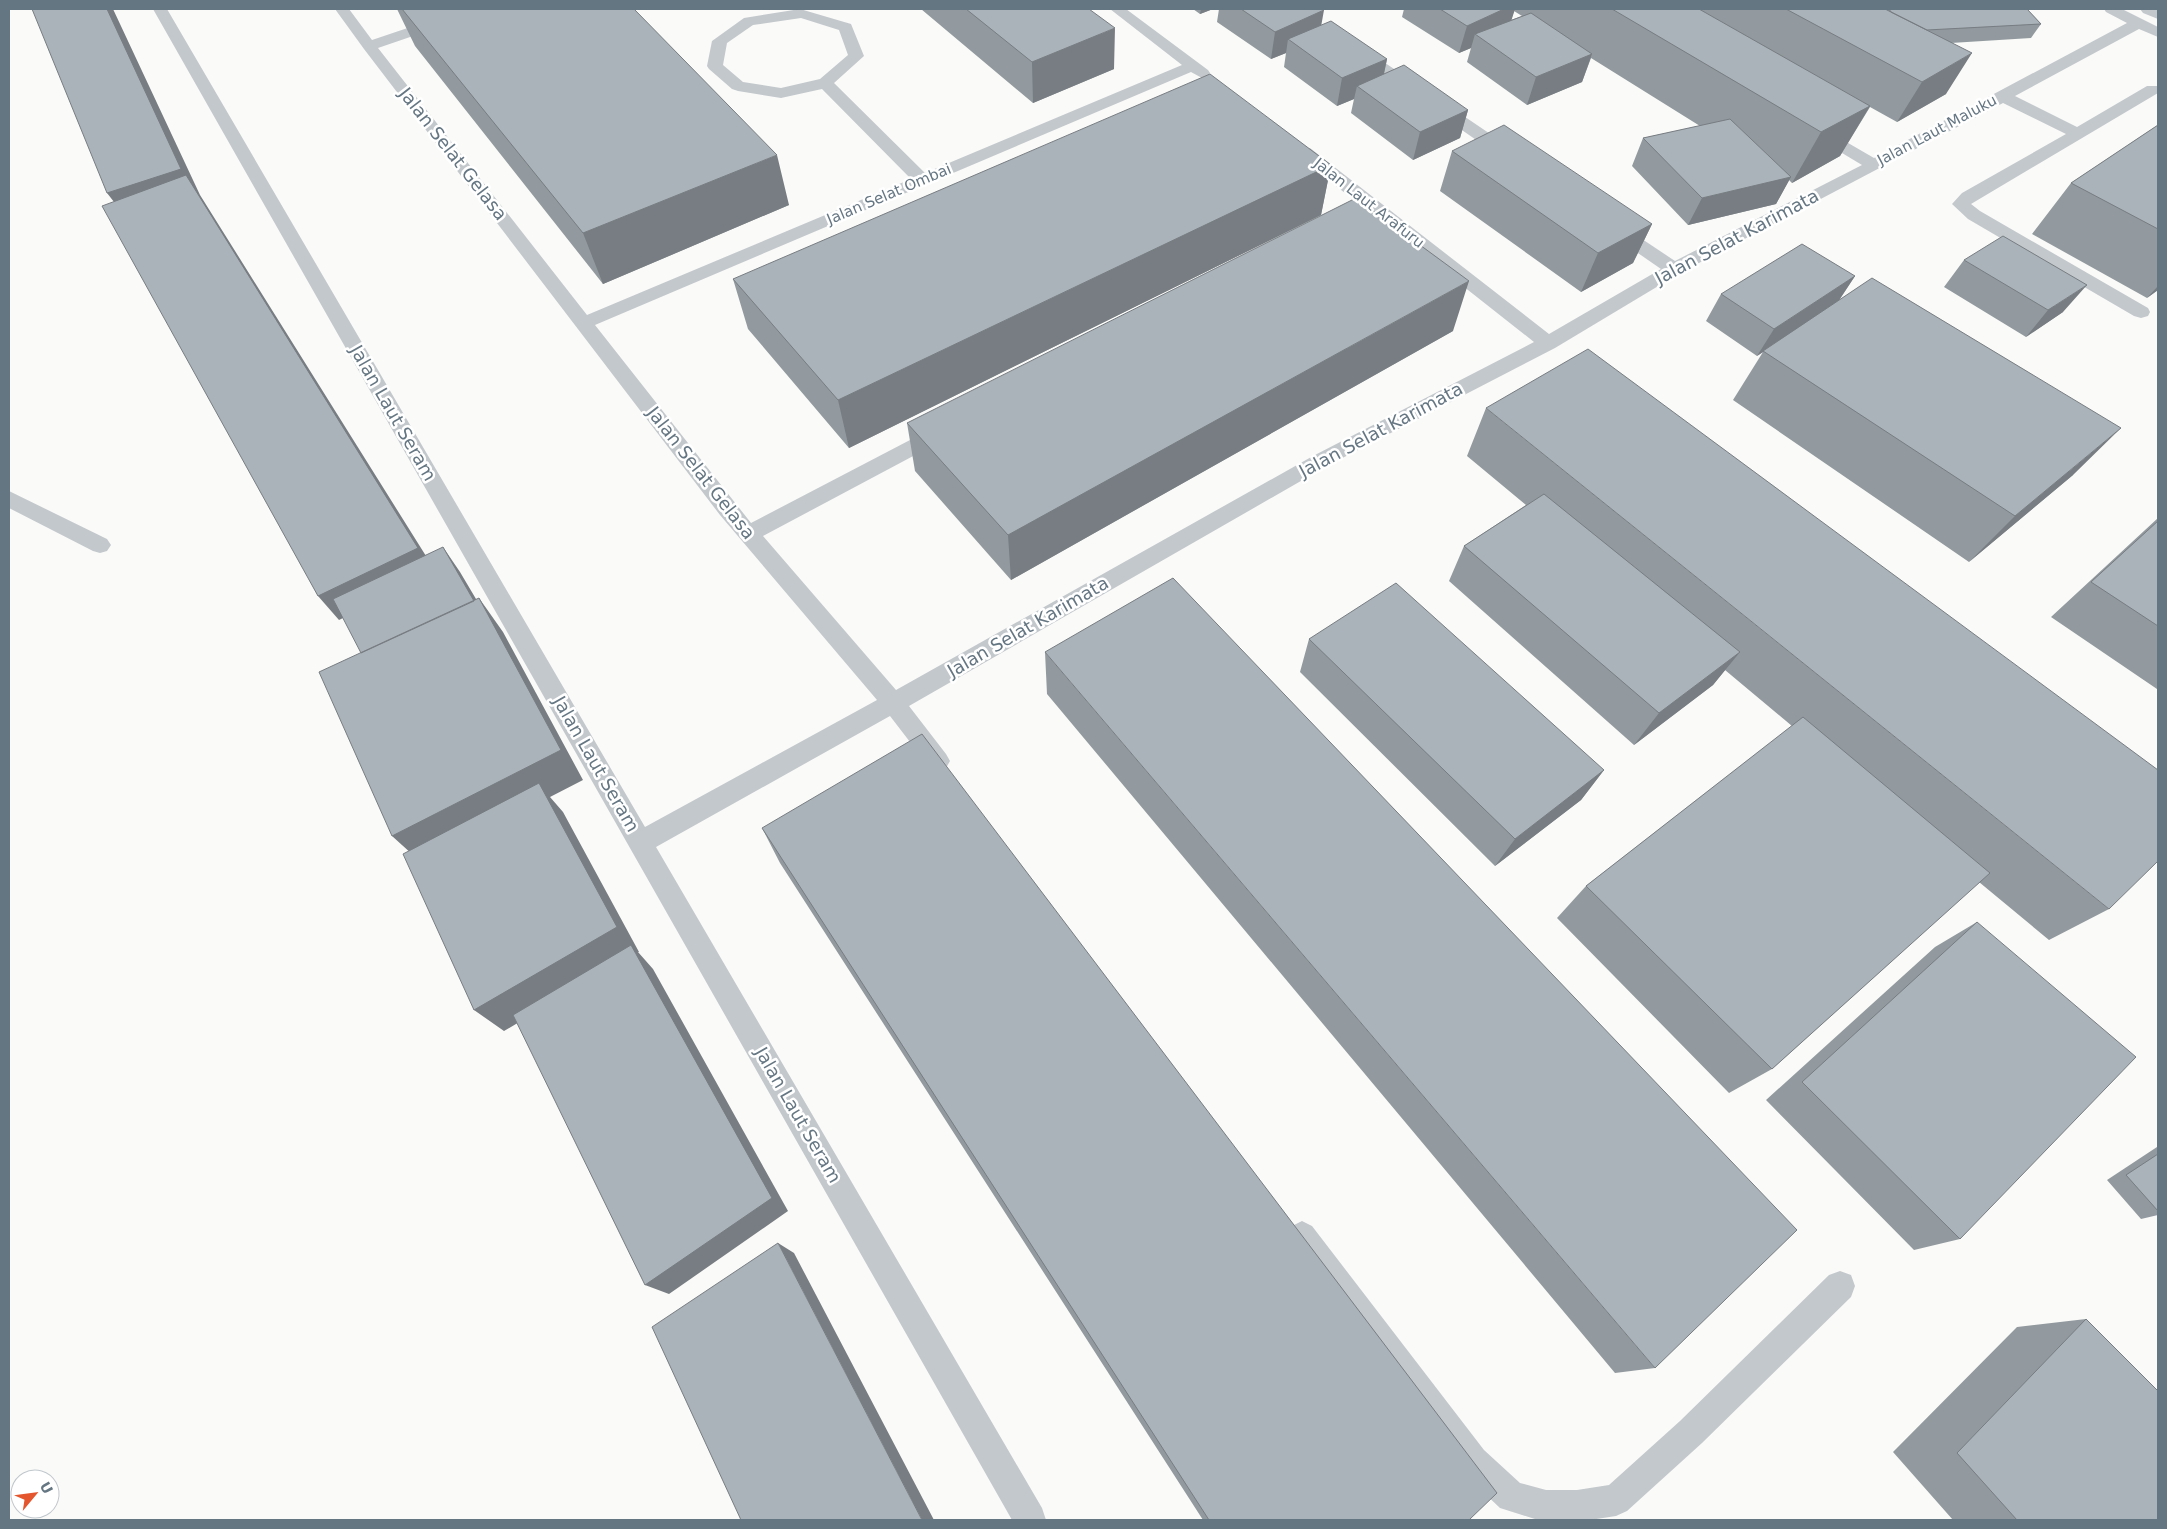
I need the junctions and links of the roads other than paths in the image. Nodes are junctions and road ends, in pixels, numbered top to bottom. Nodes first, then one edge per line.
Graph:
1 (160, 9) edge
2 (342, 9) edge
3 (478, 9) edge
4 (736, 9) edge
5 (1117, 9) edge
6 (2111, 9) edge
7 (2158, 14) edge
8 (2144, 16) edge
9 (749, 21) junction
10 (2158, 33) edge
11 (1346, 43) edge
12 (369, 46) junction
13 (1193, 66) junction
14 (825, 83) junction
15 (1217, 84) edge
16 (2153, 89) dead end
17 (2002, 96) junction
18 (1806, 125) edge
19 (2078, 134) junction
20 (1287, 139) edge
21 (1518, 161) edge
22 (1874, 165) junction
23 (922, 180) junction
24 (1374, 206) junction
25 (1356, 216) edge
26 (1600, 218) edge
27 (1674, 269) junction
28 (2141, 312) dead end
29 (584, 323) junction
30 (1548, 343) junction
31 (960, 423) edge
32 (9, 499) edge
33 (748, 534) junction
34 (100, 544) dead end
35 (893, 703) junction
36 (954, 782) edge
37 (641, 842) junction
38 (1288, 1217) edge
39 (1840, 1286) dead end
40 (1030, 1520) edge

1 - 37 lane, Jalan Laut Seram
2 - 12 lane, Jalan Selat Gelasa
3 - 12 lane
4 - 9 lane
5 - 13 lane
6 - 8 lane
7 - 8 street
8 - 10 lane
8 - 17 lane, Jalan Laut Maluku
9 - 14 lane
9 - 14 lane
11 - 21 lane
12 - 29 lane, Jalan Selat Gelasa
13 - 15 lane
13 - 23 lane, Jalan Selat Ombai
14 - 23 lane
16 - 19 lane
17 - 19 lane
17 - 22 lane, Jalan Laut Maluku
18 - 22 lane, Jalan Laut Maluku
19 - 28 lane
20 - 24 lane, Jalan Laut Arafuru
22 - 27 lane, Jalan Selat Karimata
23 - 29 lane, Jalan Selat Ombai
24 - 25 lane
24 - 30 lane, Jalan Laut Arafuru
26 - 27 lane
27 - 30 lane, Jalan Selat Karimata
29 - 33 lane, Jalan Selat Gelasa
30 - 35 lane, Jalan Selat Karimata
31 - 33 lane
32 - 34 lane
33 - 35 lane, Jalan Selat Gelasa
35 - 36 lane, Jalan Selat Gelasa
35 - 37 lane
37 - 40 lane, Jalan Laut Seram
38 - 39 lane

